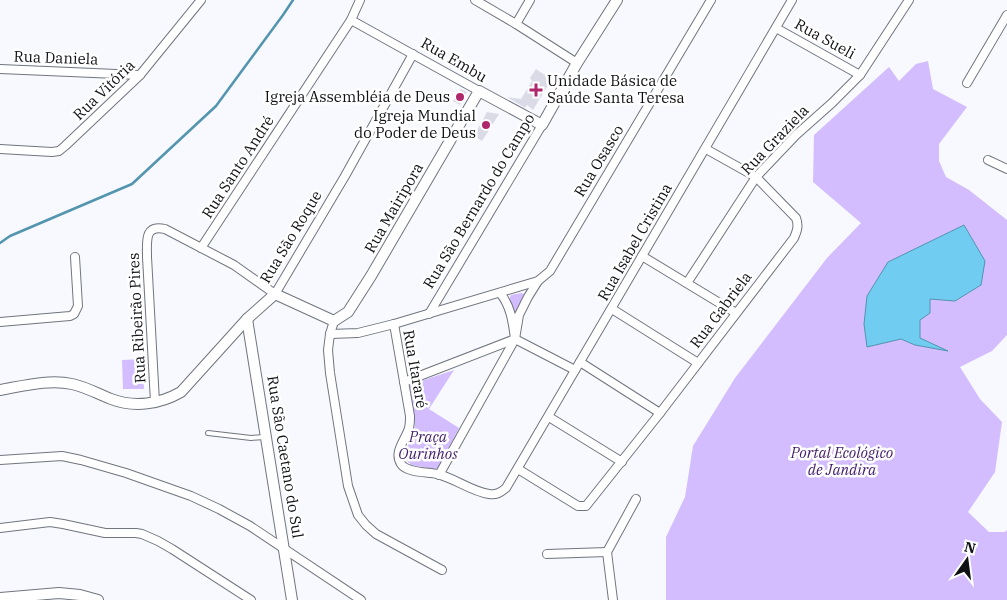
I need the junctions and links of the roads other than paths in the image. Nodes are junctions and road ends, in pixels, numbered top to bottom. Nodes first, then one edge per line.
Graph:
1 (201, 0) edge
2 (360, 0) edge
3 (475, 0) edge
4 (530, 0) edge
5 (617, 0) edge
6 (711, 0) edge
7 (792, 0) edge
8 (909, 0) edge
9 (1007, 15) edge
10 (351, 20) junction
11 (516, 24) junction
12 (776, 28) junction
13 (413, 54) junction
14 (577, 63) junction
15 (0, 69) edge
16 (140, 75) junction
17 (860, 75) junction
18 (967, 83) dead end
19 (479, 91) junction
20 (542, 125) junction
21 (0, 149) edge
22 (706, 149) junction
23 (988, 160) dead end
24 (1007, 169) edge
25 (756, 177) junction
26 (201, 248) junction
27 (642, 256) junction
28 (75, 257) dead end
29 (538, 281) junction
30 (687, 283) junction
31 (500, 293) junction
32 (275, 294) junction
33 (612, 309) junction
34 (736, 313) junction
35 (429, 314) junction
36 (247, 319) junction
37 (334, 321) junction
38 (0, 322) edge
39 (394, 324) junction
40 (330, 334) junction
41 (515, 340) junction
42 (580, 362) junction
43 (698, 363) junction
44 (575, 370) junction
45 (404, 382) junction
46 (0, 390) edge
47 (155, 402) junction
48 (660, 413) junction
49 (549, 417) junction
50 (208, 433) dead end
51 (266, 436) junction
52 (0, 460) edge
53 (622, 462) junction
54 (518, 469) junction
55 (440, 475) junction
56 (636, 498) dead end
57 (0, 528) edge
58 (284, 550) junction
59 (607, 552) junction
60 (547, 554) dead end
61 (442, 570) dead end
62 (0, 598) edge
63 (98, 600) edge
64 (251, 600) edge
65 (292, 600) edge
66 (361, 600) edge
67 (614, 600) edge

1 - 16 street, Rua Vitória
2 - 10 street, Rua Santo André
3 - 11 street
4 - 11 street
5 - 14 street, Rua São Bernardo do Campo
6 - 29 street, Rua Osasco
7 - 12 street, Rua Isabel Cristina
8 - 17 street, Rua Graziela
9 - 18 street
10 - 13 street, Rua Embu
10 - 26 street, Rua Santo André
11 - 14 street
12 - 17 street, Rua Sueli
12 - 22 street, Rua Isabel Cristina
13 - 19 street, Rua Embu
13 - 32 street, Rua São Roque
14 - 20 street, Rua São Bernardo do Campo
15 - 16 street, Rua Daniela
16 - 21 street, Rua Vitória
17 - 25 street, Rua Graziela
19 - 20 street, Rua Embu
19 - 37 street, Rua Mairipora
20 - 35 street, Rua São Bernardo do Campo
22 - 25 street, Rua Gabriela
22 - 27 street, Rua Isabel Cristina
23 - 24 street
25 - 30 street, Rua Graziela
25 - 34 street, Rua Gabriela
26 - 32 street
26 - 47 street, Rua Ribeirão Pires
27 - 30 street
27 - 33 street, Rua Isabel Cristina
28 - 38 street
29 - 31 street, Rua Osasco
29 - 41 street, Rua Osasco
30 - 34 street
31 - 35 street, Rua Osasco
31 - 41 street
32 - 36 street, Rua São Roque
32 - 37 street
33 - 42 street, Rua Isabel Cristina
33 - 43 street
34 - 43 street, Rua Gabriela
35 - 39 street, Rua Osasco
36 - 47 street, Rua São Roque
36 - 51 street, Rua São Caetano do Sul
37 - 40 street
39 - 40 street, Rua Osasco
39 - 45 street, Rua Itararé
40 - 61 street
41 - 44 street
41 - 45 street
41 - 55 street, Rua Osasco
42 - 44 street, Rua Isabel Cristina
42 - 48 street
43 - 48 street, Rua Gabriela
44 - 49 street, Rua Isabel Cristina
45 - 55 street, Rua Itararé
46 - 47 street, Rua São Roque
48 - 53 street, Rua Gabriela
49 - 53 street
49 - 54 street, Rua Isabel Cristina
50 - 51 lane
51 - 58 street, Rua São Caetano do Sul
52 - 58 street
53 - 54 street, Rua Gabriela
54 - 55 street, Rua Isabel Cristina
56 - 59 street
57 - 64 street
58 - 65 street, Rua São Caetano do Sul
58 - 66 street
59 - 60 street
59 - 67 street
62 - 63 street

